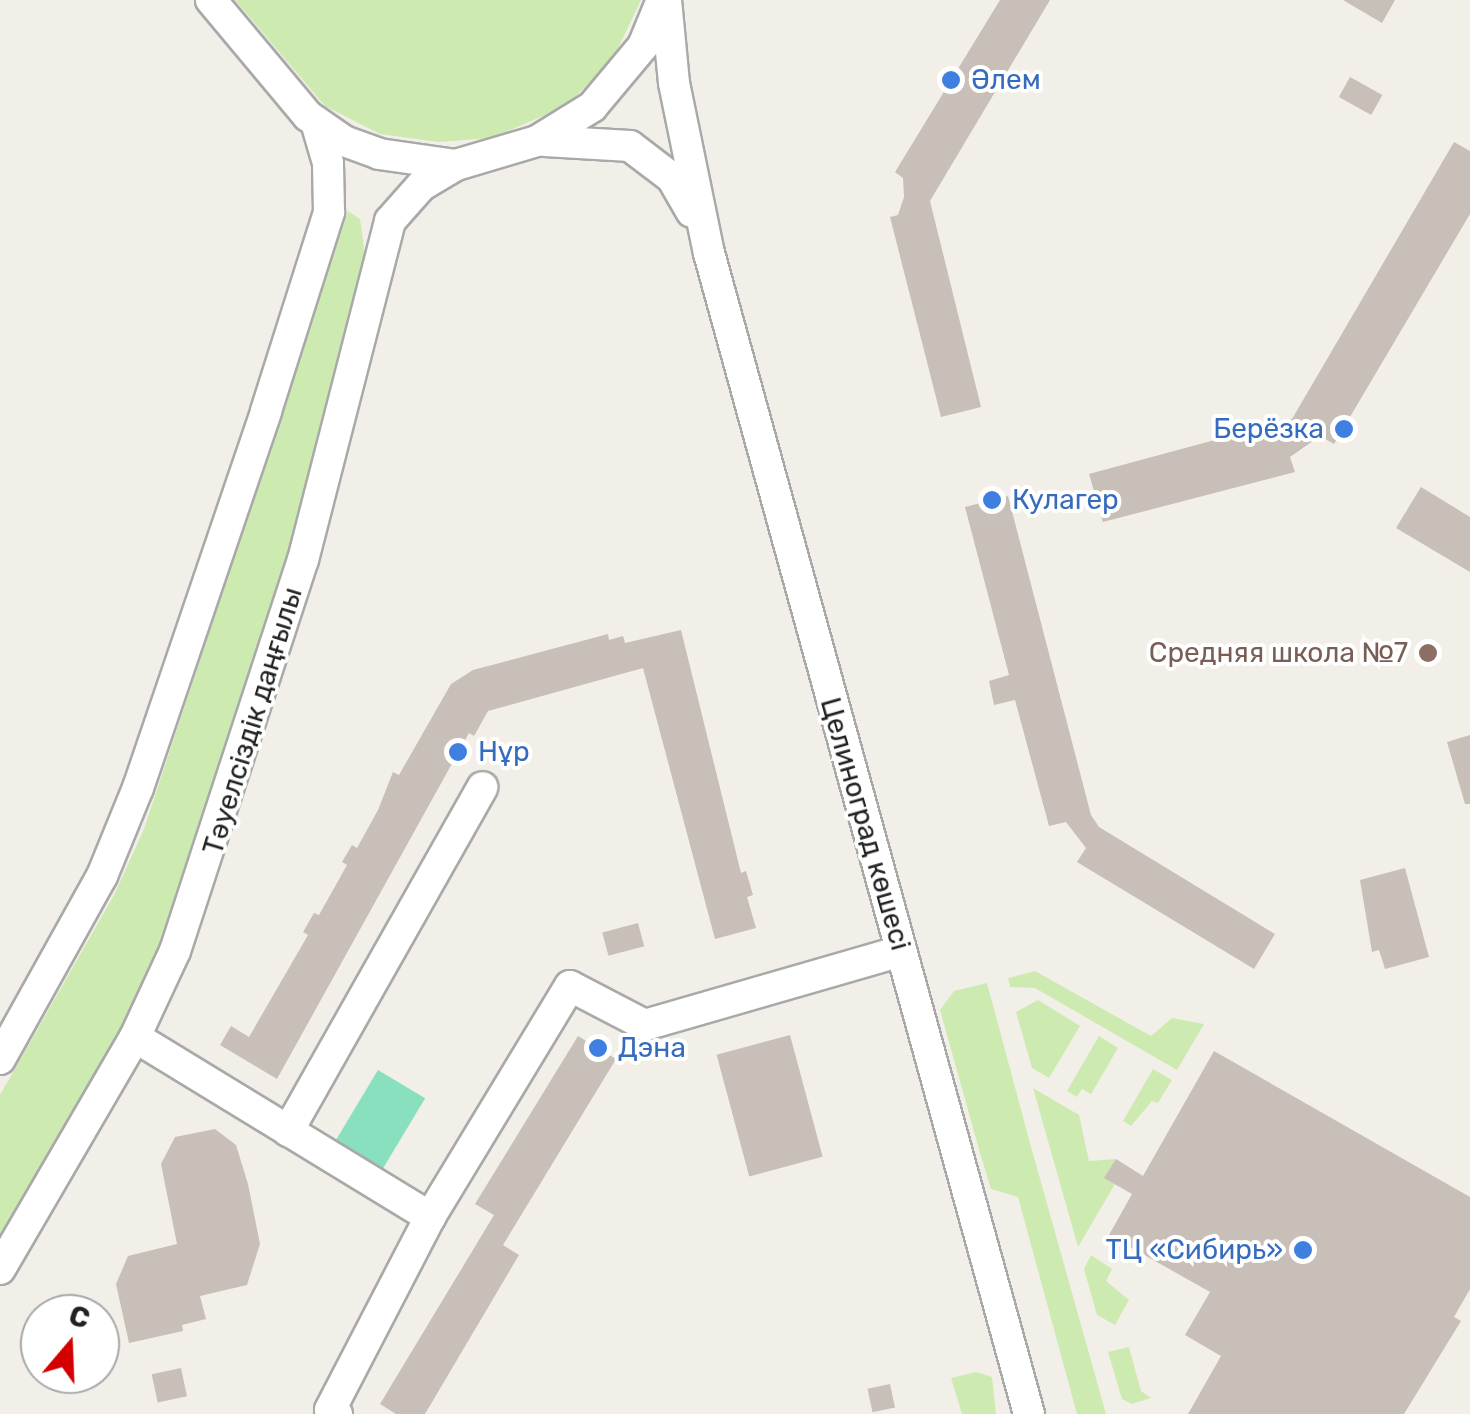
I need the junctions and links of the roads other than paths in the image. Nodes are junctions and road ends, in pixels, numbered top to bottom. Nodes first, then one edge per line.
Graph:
1 (664, 0) edge
2 (210, 1) edge
3 (316, 122) junction
4 (537, 141) junction
5 (456, 164) junction
6 (704, 233) junction
7 (483, 787) dead end
8 (901, 952) junction
9 (135, 1036) junction
10 (0, 1059) edge
11 (288, 1131) junction
12 (430, 1217) junction
13 (0, 1269) edge
14 (337, 1414) edge
15 (1028, 1414) edge

1 - 4 street
1 - 6 street
2 - 3 street
3 - 5 street
3 - 10 street
4 - 5 street
4 - 6 street
5 - 9 street, Тәуелсіздік даңғылы
6 - 8 street, Целиноград көшесі
7 - 11 street
8 - 12 street
8 - 15 street, Целиноград көшесі
9 - 11 street
9 - 13 street, Тәуелсіздік даңғылы
11 - 12 street
12 - 14 street

